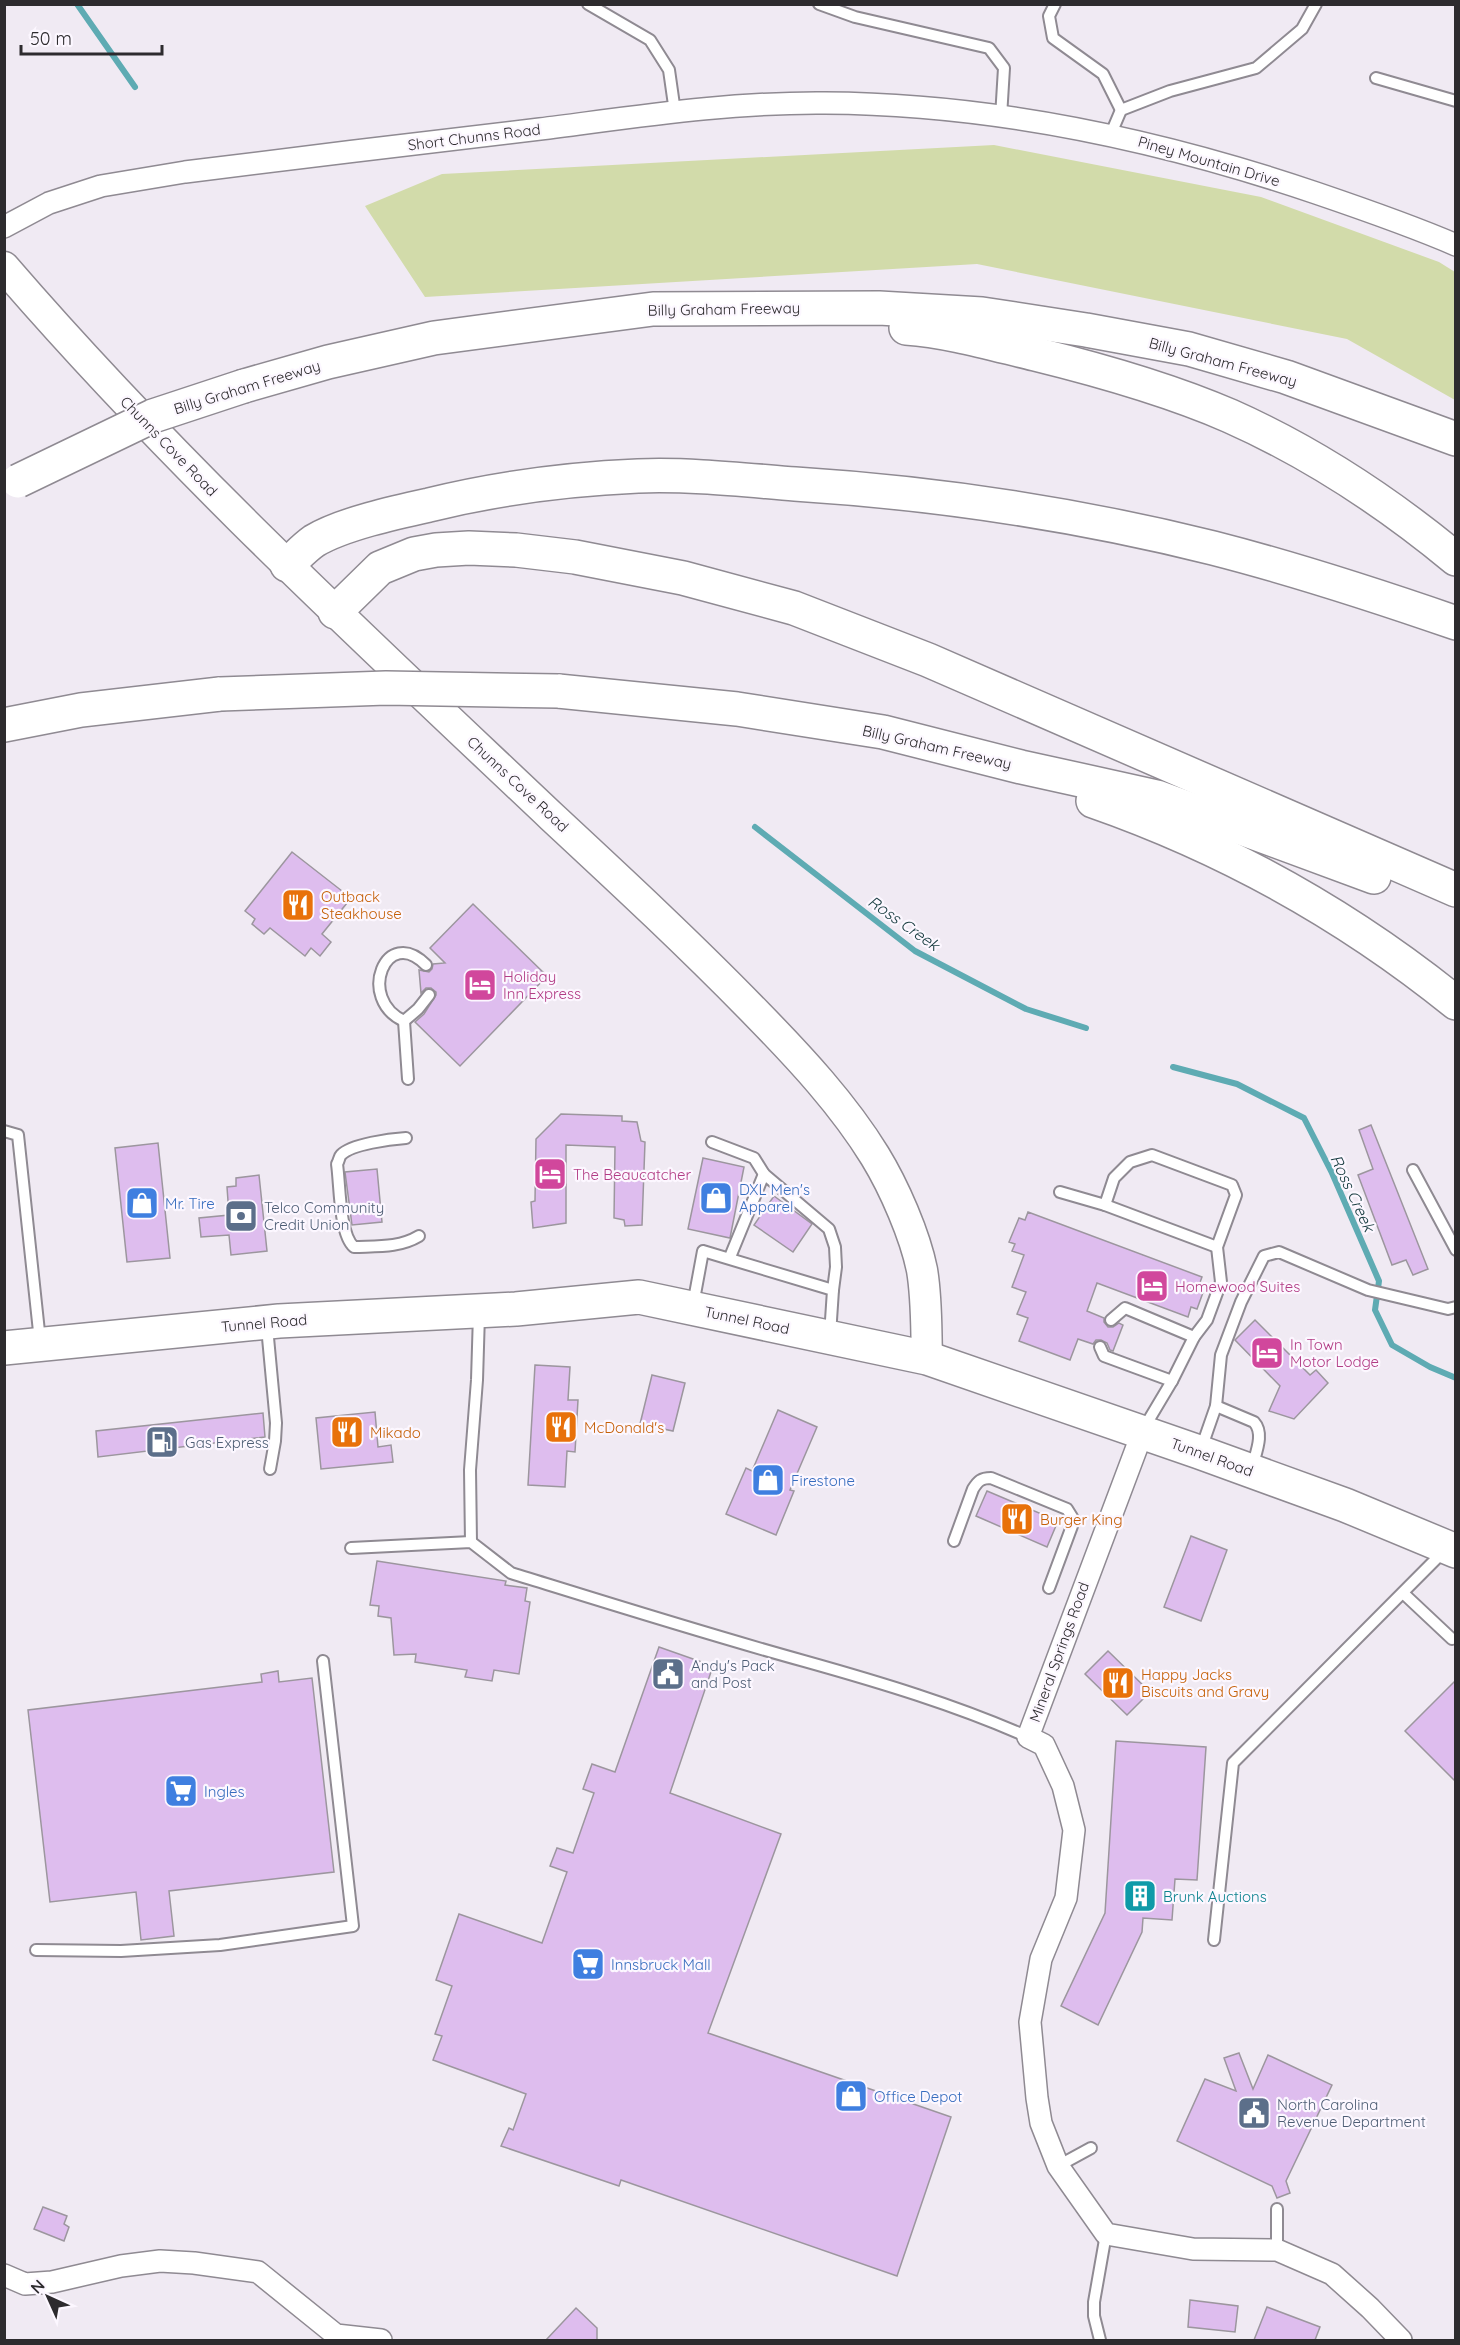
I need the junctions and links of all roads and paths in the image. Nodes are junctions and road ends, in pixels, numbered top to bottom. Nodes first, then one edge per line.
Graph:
1 (588, 4) edge
2 (819, 4) edge
3 (1055, 4) edge
4 (1316, 4) edge
5 (1377, 78) dead end
6 (1455, 101) edge
7 (954, 110) joint
8 (1121, 110) junction
9 (675, 112) junction
10 (1001, 117) junction
11 (1110, 136) junction
12 (4, 227) edge
13 (1455, 245) edge
14 (4, 267) edge
15 (750, 309) junction
16 (1455, 439) edge
17 (11, 485) edge
18 (1455, 559) edge
19 (287, 565) junction
20 (334, 612) junction
21 (1455, 623) edge
22 (4, 726) edge
23 (1021, 767) junction
24 (1455, 890) edge
25 (1455, 907) edge
26 (426, 964) dead end
27 (429, 995) dead end
28 (1455, 1003) edge
29 (404, 1021) junction
30 (408, 1079) dead end
31 (4, 1131) edge
32 (406, 1138) dead end
33 (712, 1142) dead end
34 (1413, 1170) dead end
35 (764, 1174) junction
36 (1060, 1192) dead end
37 (1105, 1205) junction
38 (419, 1236) dead end
39 (1217, 1247) junction
40 (1455, 1250) edge
41 (730, 1257) junction
42 (833, 1290) junction
43 (1455, 1307) edge
44 (693, 1308) junction
45 (479, 1311) junction
46 (1111, 1320) dead end
47 (266, 1322) junction
48 (1194, 1337) junction
49 (830, 1338) junction
50 (41, 1344) junction
51 (1100, 1347) dead end
52 (4, 1348) edge
53 (927, 1358) junction
54 (1172, 1381) junction
55 (1216, 1406) junction
56 (1143, 1431) junction
57 (1199, 1452) junction
58 (270, 1469) dead end
59 (1252, 1471) junction
60 (954, 1541) dead end
61 (471, 1542) junction
62 (351, 1548) dead end
63 (1452, 1550) edge
64 (1049, 1588) dead end
65 (1403, 1593) junction
66 (1452, 1639) dead end
67 (323, 1661) dead end
68 (1028, 1737) junction
69 (1214, 1940) dead end
70 (36, 1950) dead end
71 (1091, 2148) dead end
72 (1058, 2166) junction
73 (1277, 2209) dead end
74 (1106, 2234) junction
75 (1277, 2250) junction
76 (4, 2275) edge
77 (381, 2340) edge
78 (1100, 2340) edge
79 (1401, 2340) edge

1 - 9 lane
2 - 10 lane
3 - 8 lane
4 - 8 lane
5 - 6 lane
7 - 9 street, Short Chunns Road
7 - 10 street, Piney Mountain Drive
8 - 11 lane
9 - 12 street, Short Chunns Road
10 - 11 street, Piney Mountain Drive
11 - 13 street, Piney Mountain Drive
14 - 19 main road, Chunns Cove Road
15 - 16 main road, Billy Graham Freeway
15 - 17 main road, Billy Graham Freeway, bridge
15 - 18 main road
19 - 20 main road, Chunns Cove Road
19 - 21 main road
20 - 24 main road
20 - 53 main road, Chunns Cove Road
22 - 23 main road, Billy Graham Freeway, bridge
23 - 25 main road, Billy Graham Freeway
23 - 28 main road
26 - 29 lane
27 - 29 lane
29 - 30 lane
31 - 50 lane
32 - 38 lane
33 - 35 lane
34 - 40 lane
35 - 41 lane
35 - 42 lane
36 - 37 lane
37 - 39 lane
37 - 39 lane
39 - 48 lane
41 - 42 lane
41 - 44 lane
42 - 49 lane
43 - 55 lane
44 - 45 main road, Tunnel Road
44 - 49 main road, Tunnel Road
45 - 47 main road, Tunnel Road
45 - 61 lane
46 - 48 lane
47 - 50 main road, Tunnel Road
47 - 58 lane
48 - 54 lane
49 - 53 main road, Tunnel Road
50 - 52 main road, Tunnel Road
51 - 54 lane
53 - 56 main road, Tunnel Road
54 - 56 lane
55 - 57 lane
55 - 59 lane
56 - 57 main road, Tunnel Road
56 - 68 street, Mineral Springs Road
57 - 59 main road, Tunnel Road
59 - 63 main road, Tunnel Road
60 - 64 lane
61 - 62 lane
61 - 68 lane
63 - 65 lane
65 - 66 lane
65 - 69 lane
67 - 70 lane
68 - 72 street, Mineral Springs Road
71 - 72 lane
72 - 74 street, Mineral Springs Road
73 - 75 lane
74 - 75 street
74 - 78 lane
75 - 79 street
76 - 77 street

